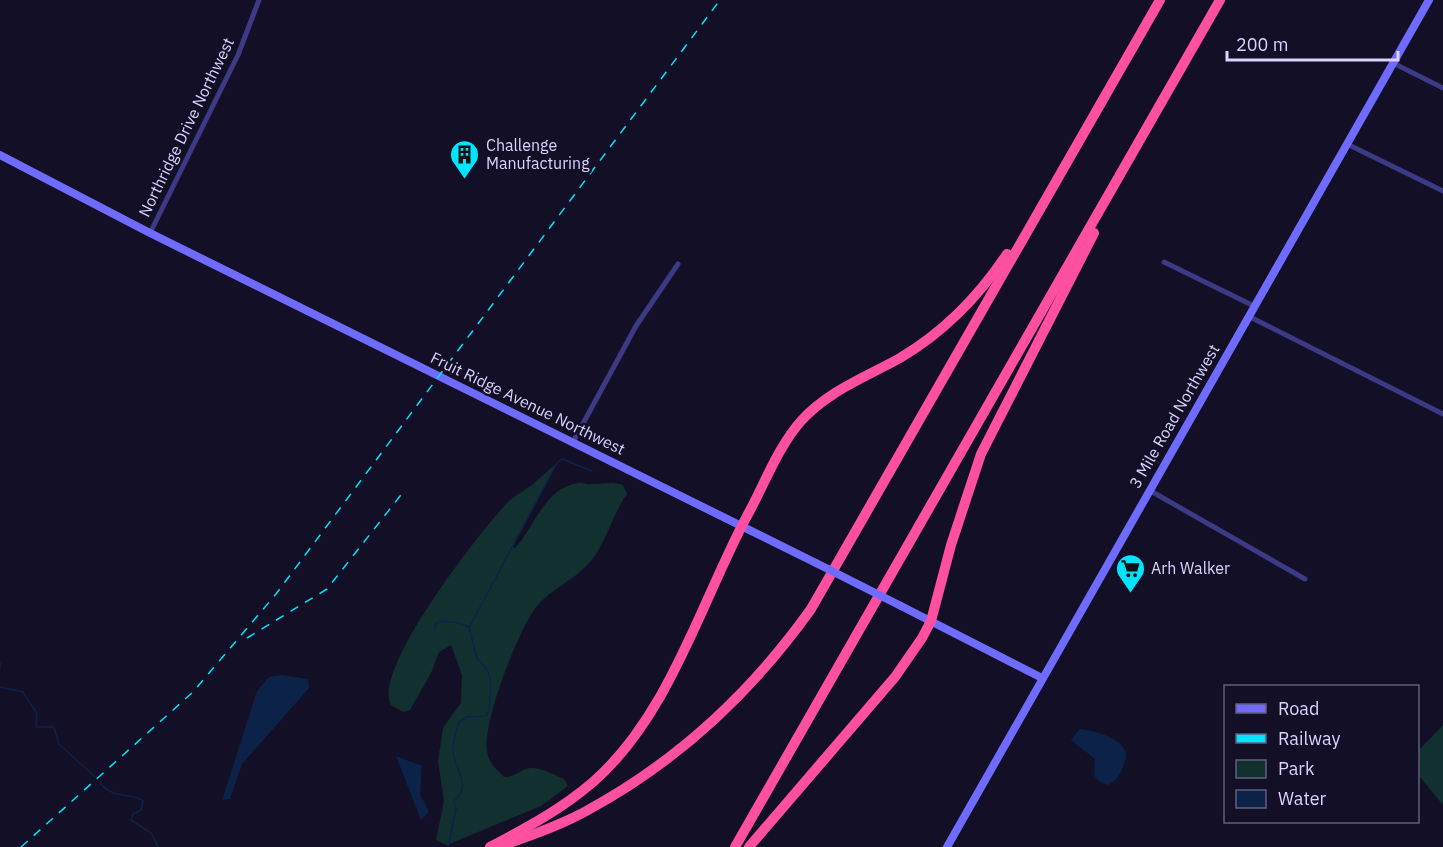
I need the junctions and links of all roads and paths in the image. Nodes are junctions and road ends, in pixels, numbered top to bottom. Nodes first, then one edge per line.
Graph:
1 (259, 0) edge
2 (1160, 0) edge
3 (1220, 0) edge
4 (1429, 0) edge
5 (1393, 63) junction
6 (1178, 72) junction
7 (1443, 88) edge
8 (1347, 144) junction
9 (0, 155) edge
10 (1065, 164) junction
11 (1443, 191) edge
12 (150, 233) junction
13 (1164, 262) dead end
14 (678, 264) dead end
15 (1254, 306) junction
16 (1248, 316) junction
17 (1443, 414) edge
18 (573, 442) junction
19 (1149, 490) junction
20 (742, 526) junction
21 (1305, 579) dead end
22 (931, 621) junction
23 (1042, 678) junction
24 (490, 847) edge
25 (499, 847) edge
26 (735, 847) edge
27 (749, 847) edge
28 (947, 847) edge

1 - 12 street, Northridge Drive Northwest
2 - 10 highway
3 - 6 highway
4 - 5 main road, 3 Mile Road Northwest
5 - 7 street
5 - 8 main road, 3 Mile Road Northwest
6 - 22 highway
6 - 26 highway
8 - 11 street
8 - 15 main road, 3 Mile Road Northwest
9 - 12 main road, Fruit Ridge Avenue Northwest
10 - 20 highway
10 - 25 highway
12 - 18 main road, Fruit Ridge Avenue Northwest
13 - 15 street
14 - 18 street
15 - 16 main road, 3 Mile Road Northwest
16 - 17 street
16 - 19 main road, 3 Mile Road Northwest
18 - 20 main road, Fruit Ridge Avenue Northwest
19 - 21 street
19 - 23 main road, 3 Mile Road Northwest
20 - 22 main road, Fruit Ridge Avenue Northwest, bridge
20 - 24 highway
22 - 23 main road, Fruit Ridge Avenue Northwest
22 - 27 highway
23 - 28 main road, 3 Mile Road Northwest

